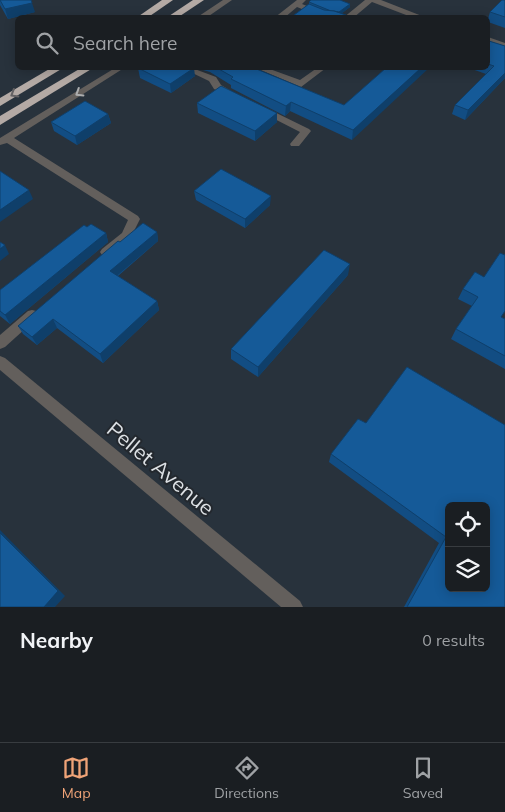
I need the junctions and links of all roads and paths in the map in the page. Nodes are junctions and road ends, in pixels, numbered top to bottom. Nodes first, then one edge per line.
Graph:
1 (168, 0) edge
2 (199, 0) edge
3 (228, 0) edge
4 (372, 0) edge
5 (299, 2) edge
6 (399, 9) junction
7 (145, 15) edge
8 (175, 15) edge
9 (205, 15) edge
10 (282, 15) edge
11 (326, 15) edge
12 (351, 15) edge
13 (392, 15) edge
14 (416, 15) edge
15 (490, 41) edge
16 (505, 46) edge
17 (55, 70) edge
18 (85, 70) edge
19 (117, 70) edge
20 (191, 70) edge
21 (265, 70) edge
22 (319, 70) edge
23 (0, 103) edge
24 (0, 121) edge
25 (3, 141) edge
26 (295, 144) dead end
27 (96, 261) edge
28 (43, 305) edge
29 (0, 343) edge
30 (0, 362) edge
31 (294, 607) edge

1 - 7 highway
2 - 8 highway
3 - 9 street
4 - 6 street
4 - 12 street
5 - 10 street
5 - 11 street
6 - 13 street
6 - 14 street
15 - 16 street
17 -> 23 highway
18 - 24 highway
19 -> 25 street
20 - 26 street
21 - 22 street
25 - 27 street
28 - 29 street
30 - 31 street, Pellet Avenue

